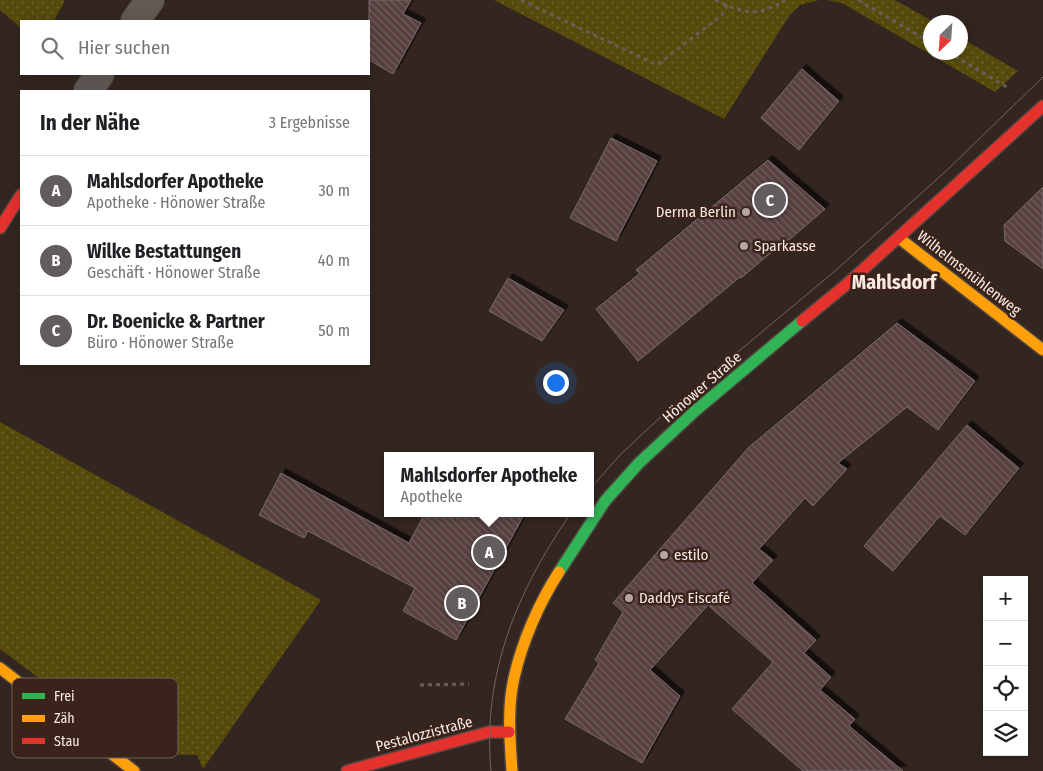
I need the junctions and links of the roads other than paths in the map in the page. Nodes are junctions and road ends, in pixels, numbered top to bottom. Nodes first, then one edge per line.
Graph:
1 (150, 0) edge
2 (136, 20) edge
3 (99, 75) edge
4 (89, 90) edge
5 (1043, 106) edge
6 (20, 197) edge
7 (0, 228) edge
8 (899, 238) junction
9 (1043, 350) edge
10 (0, 668) edge
11 (13, 678) edge
12 (509, 732) junction
13 (117, 758) edge
14 (134, 771) edge
15 (347, 771) edge
16 (512, 771) edge

1 - 2 street
3 - 4 street
5 - 8 main road, Hönower Straße
6 - 7 main road
8 - 9 main road, Wilhelmsmühlenweg
8 - 12 main road, Hönower Straße
10 - 11 main road
12 - 15 main road, Pestalozzistraße
12 - 16 main road, Hönower Straße
13 - 14 main road

